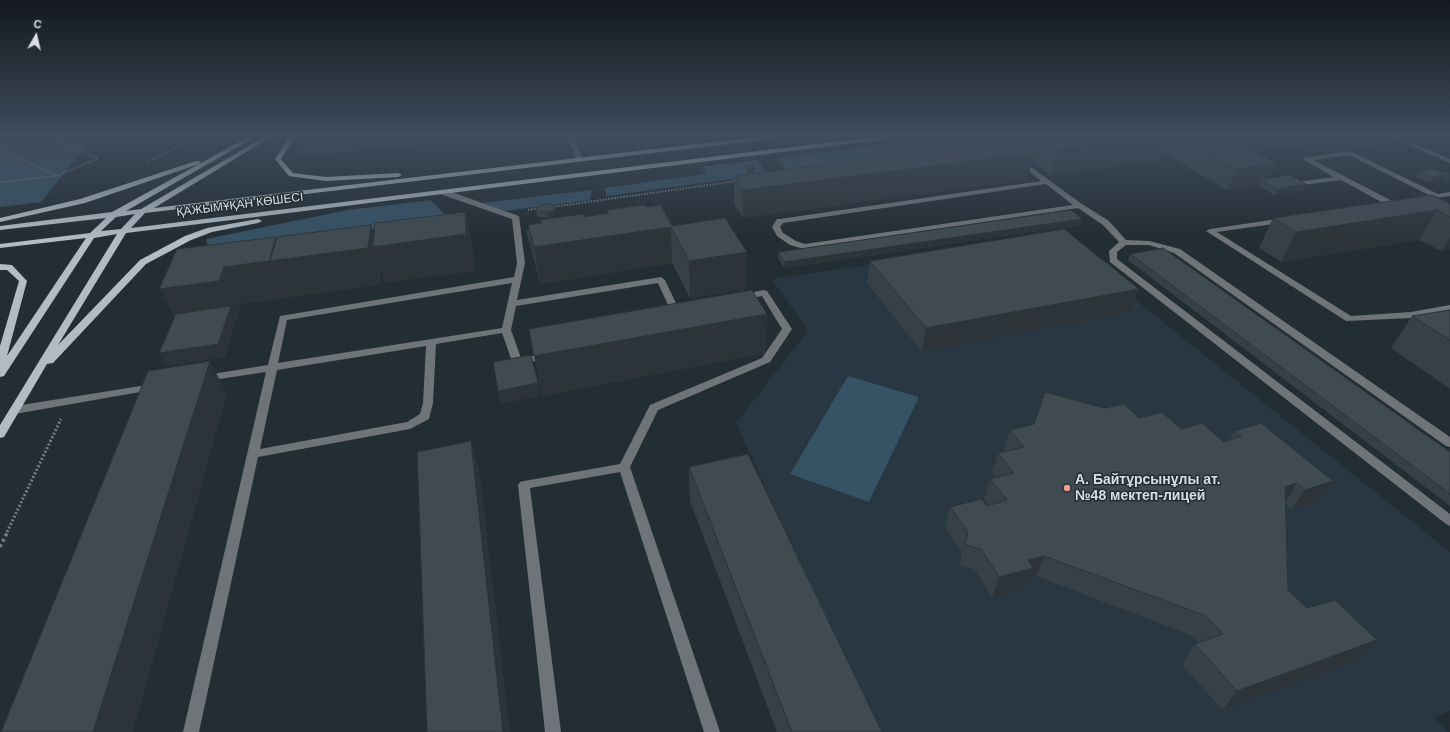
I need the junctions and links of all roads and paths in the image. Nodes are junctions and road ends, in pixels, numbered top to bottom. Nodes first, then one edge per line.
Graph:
1 (46, 171) edge
2 (68, 171) edge
3 (172, 171) edge
4 (192, 171) edge
5 (210, 171) edge
6 (289, 171) edge
7 (459, 171) edge
8 (485, 171) edge
9 (612, 171) edge
10 (1035, 171) edge
11 (1329, 171) edge
12 (1387, 171) edge
13 (57, 176) junction
14 (1342, 178) junction
15 (740, 181) edge
16 (0, 182) edge
17 (1047, 182) junction
18 (1303, 184) edge
19 (443, 192) junction
20 (1450, 194) edge
21 (1437, 196) junction
22 (1422, 198) edge
23 (1406, 201) edge
24 (365, 202) junction
25 (1391, 203) junction
26 (1079, 206) junction
27 (1375, 206) edge
28 (550, 207) edge
29 (542, 208) edge
30 (143, 211) junction
31 (1404, 211) edge
32 (503, 214) junction
33 (113, 215) junction
34 (1289, 219) edge
35 (0, 220) edge
36 (0, 228) edge
37 (122, 232) junction
38 (90, 236) junction
39 (1124, 242) junction
40 (0, 246) edge
41 (0, 267) edge
42 (518, 279) junction
43 (734, 298) edge
44 (512, 304) junction
45 (1450, 308) edge
46 (1411, 315) junction
47 (680, 323) edge
48 (1424, 324) edge
49 (506, 330) junction
50 (430, 343) junction
51 (555, 354) edge
52 (0, 362) edge
53 (273, 368) junction
54 (0, 374) edge
55 (36, 374) junction
56 (194, 380) edge
57 (163, 386) edge
58 (70, 401) junction
59 (15, 410) junction
60 (0, 434) edge
61 (1450, 443) edge
62 (254, 454) junction
63 (624, 467) junction
64 (1450, 521) edge
65 (0, 547) edge
66 (191, 732) edge
67 (553, 732) edge
68 (712, 732) edge

1 - 13 path
2 - 13 path
3 - 35 main road
4 - 33 main road
5 - 30 main road
6 - 7 main road
8 - 30 main road, ҚАЖЫМҰҚАН КӨШЕСІ
9 - 19 main road, ҚАЖЫМҰҚАН КӨШЕСІ
10 - 17 street
11 - 14 street
12 - 21 street
13 - 16 path
14 - 18 street
14 - 25 street
15 - 28 path
17 - 26 street
17 - 26 street
19 - 24 main road, ҚАЖЫМҰҚАН КӨШЕСІ
19 - 32 street
20 - 21 street
21 - 22 street
23 - 25 street
24 - 37 main road, ҚАЖЫМҰҚАН КӨШЕСІ
24 - 55 main road
25 - 27 street
25 - 31 street
26 - 39 street
29 - 32 path
30 - 33 main road, ҚАЖЫМҰҚАН КӨШЕСІ
30 - 37 main road
32 - 42 street
33 - 36 main road, ҚАЖЫМҰҚАН КӨШЕСІ
33 - 38 main road
34 - 46 street
37 - 38 main road, ҚАЖЫМҰҚАН КӨШЕСІ
37 - 55 main road
38 - 40 main road, ҚАЖЫМҰҚАН КӨШЕСІ
38 - 54 main road
39 - 61 street
39 - 64 street
41 - 52 main road
42 - 44 street
42 - 53 street
43 - 63 street
44 - 47 street
44 - 49 street
45 - 46 street
46 - 48 street
49 - 50 street
49 - 51 street
50 - 53 street
50 - 62 street
53 - 56 street
53 - 62 street
55 - 59 main road
57 - 58 street
58 - 59 street
58 - 65 path
59 - 60 main road
62 - 66 street
63 - 67 street
63 - 68 street

